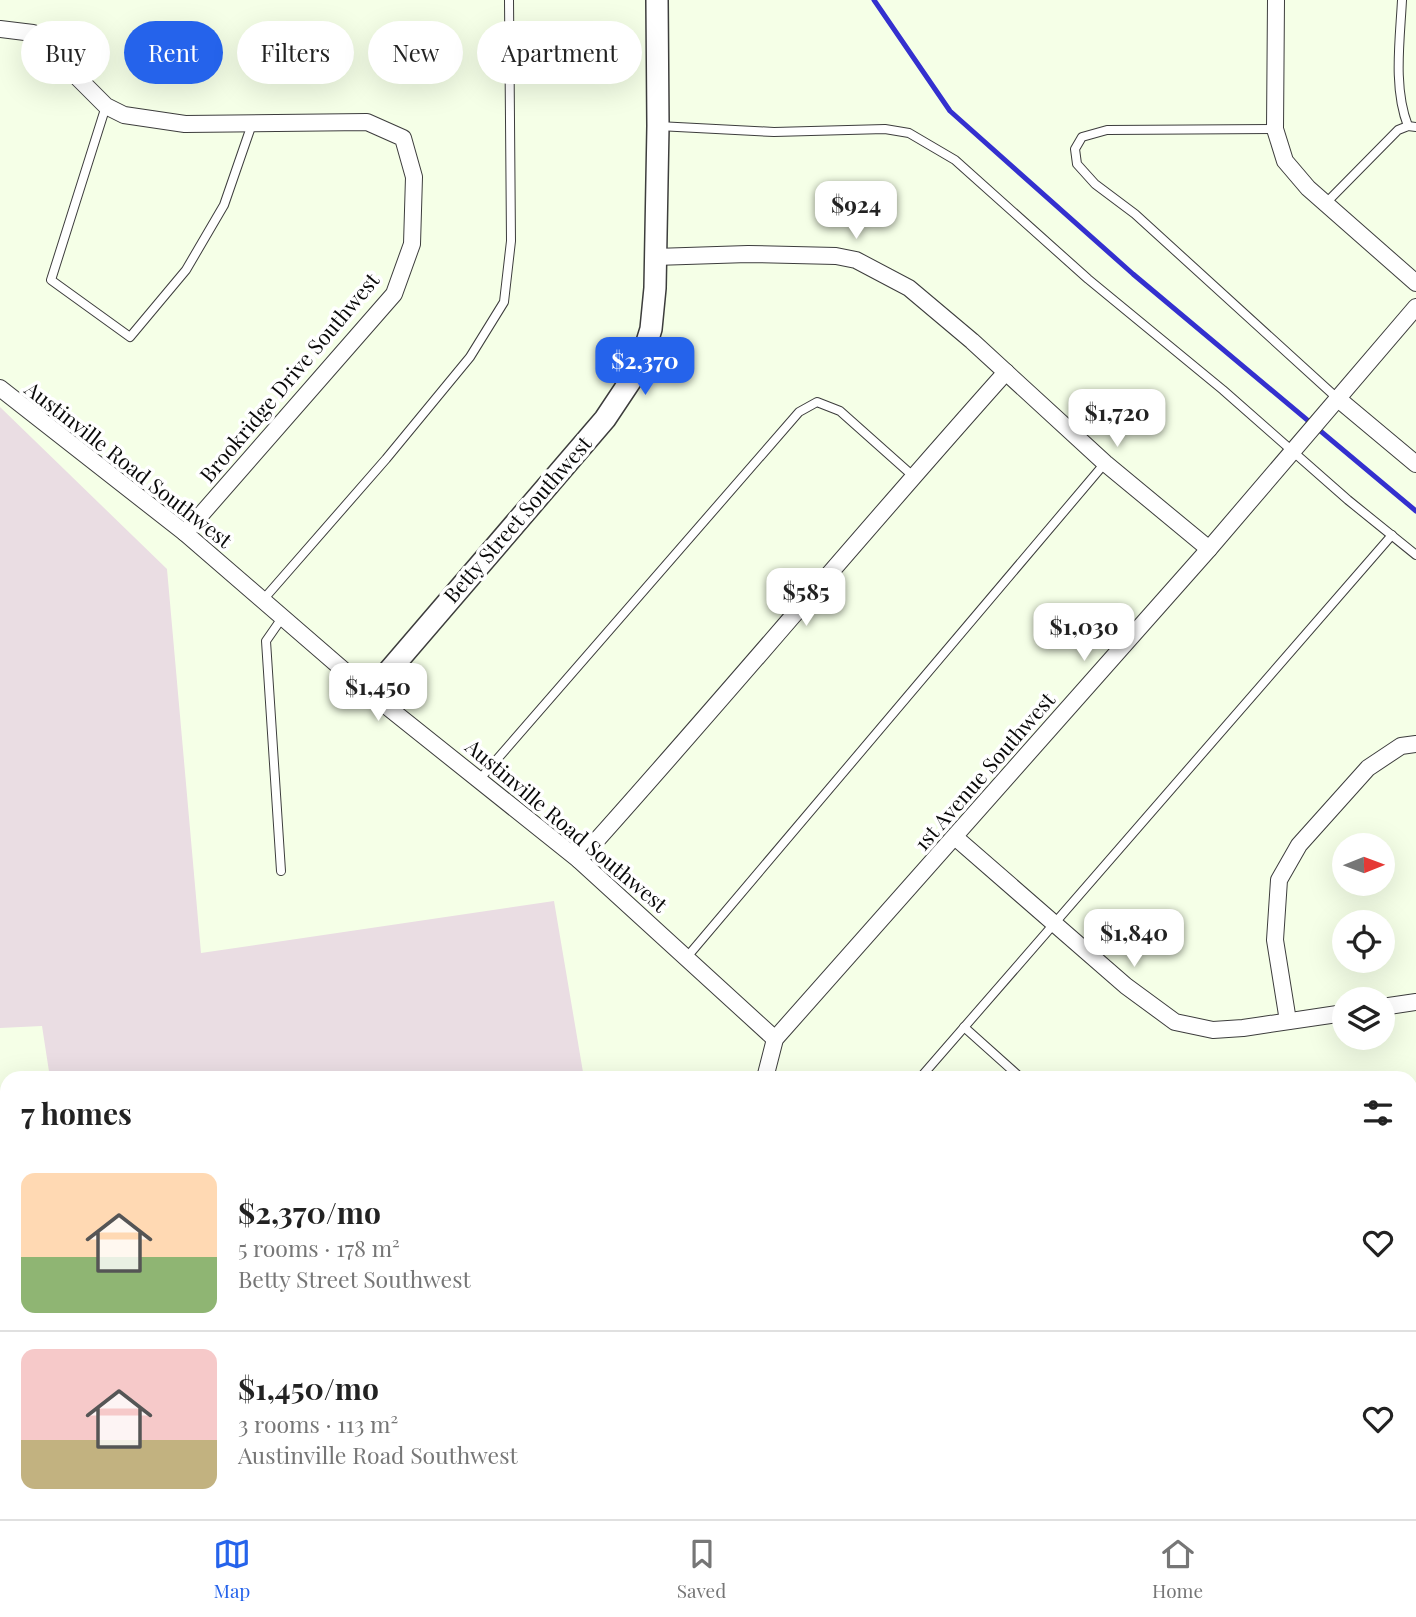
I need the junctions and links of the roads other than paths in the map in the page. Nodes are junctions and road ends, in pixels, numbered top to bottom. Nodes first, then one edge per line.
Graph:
1 (509, 0) edge
2 (657, 0) edge
3 (1276, 0) edge
4 (1402, 0) edge
5 (0, 29) edge
6 (106, 106) junction
7 (252, 124) junction
8 (658, 126) junction
9 (1412, 126) edge
10 (1275, 129) junction
11 (1326, 204) junction
12 (655, 257) junction
13 (1416, 283) edge
14 (1416, 307) edge
15 (1006, 372) junction
16 (0, 388) edge
17 (1337, 398) junction
18 (1292, 450) junction
19 (1105, 463) junction
20 (1416, 464) edge
21 (913, 476) junction
22 (185, 533) junction
23 (1392, 535) junction
24 (1209, 549) junction
25 (1416, 555) edge
26 (262, 601) junction
27 (282, 618) junction
28 (370, 693) junction
29 (1416, 744) edge
30 (480, 780) junction
31 (956, 838) junction
32 (579, 860) junction
33 (281, 871) dead end
34 (1054, 925) junction
35 (687, 957) junction
36 (1416, 1002) edge
37 (1395, 1005) edge
38 (1332, 1015) edge
39 (1288, 1021) junction
40 (964, 1027) junction
41 (775, 1039) junction
42 (767, 1071) edge
43 (926, 1071) edge
44 (1013, 1071) edge

1 - 26 lane
2 - 8 street, Betty Street Southwest
3 - 10 street
4 - 9 lane
5 - 6 street, Brookridge Drive Southwest
6 - 7 street, Brookridge Drive Southwest
6 - 7 lane
7 - 22 street, Brookridge Drive Southwest
8 - 12 street, Betty Street Southwest
8 - 18 lane
9 - 11 lane
10 - 11 street
10 - 17 lane
11 - 13 street
12 - 15 street
12 - 28 street, Betty Street Southwest
14 - 17 street, 1st Avenue Southwest
15 - 19 street
15 - 21 street
16 - 22 street, Austinville Road Southwest
17 - 18 street, 1st Avenue Southwest
17 - 20 street
18 - 23 lane
18 - 24 street, 1st Avenue Southwest
19 - 24 street
19 - 35 lane
21 - 30 lane
21 - 32 street
22 - 26 street, Austinville Road Southwest
23 - 25 lane
23 - 34 lane
24 - 31 street, 1st Avenue Southwest
26 - 27 street, Austinville Road Southwest
27 - 28 street, Austinville Road Southwest
27 - 33 lane
28 - 30 street, Austinville Road Southwest
29 - 39 street
30 - 32 street, Austinville Road Southwest
31 - 34 street
31 - 41 street, 1st Avenue Southwest
32 - 35 street, Austinville Road Southwest
34 - 39 street
34 - 40 lane
35 - 41 street, Austinville Road Southwest
36 - 37 street
38 - 39 street
40 - 43 lane
40 - 44 lane
41 - 42 street

